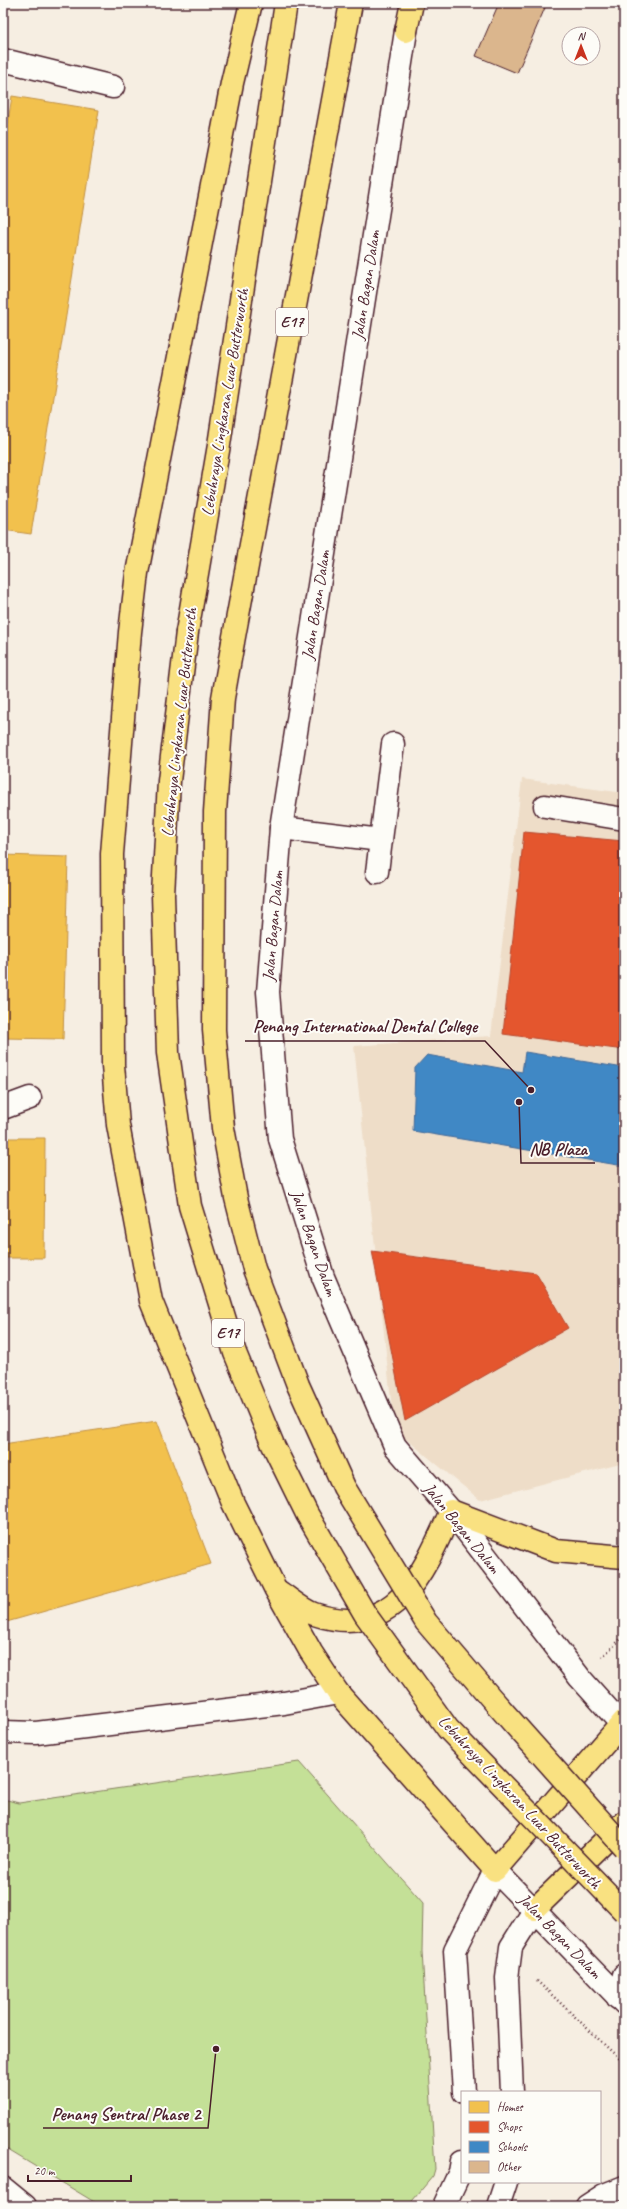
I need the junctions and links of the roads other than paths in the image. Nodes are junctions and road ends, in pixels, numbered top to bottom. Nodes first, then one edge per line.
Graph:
1 (251, 3) edge
2 (286, 3) edge
3 (351, 3) edge
4 (408, 3) edge
5 (412, 3) edge
6 (406, 31) junction
7 (3, 60) edge
8 (113, 87) dead end
9 (393, 744) dead end
10 (545, 806) dead end
11 (624, 819) edge
12 (281, 828) junction
13 (381, 840) junction
14 (377, 872) dead end
15 (30, 1098) dead end
16 (3, 1108) edge
17 (451, 1511) junction
18 (624, 1557) edge
19 (275, 1588) junction
20 (338, 1693) junction
21 (623, 1724) edge
22 (3, 1732) edge
23 (624, 1822) edge
24 (624, 1847) edge
25 (495, 1870) junction
26 (535, 1909) junction
27 (624, 1912) edge
28 (624, 1975) edge
29 (621, 2000) edge
30 (464, 2091) edge
31 (512, 2091) edge
32 (461, 2167) edge
33 (506, 2183) edge
34 (624, 2187) edge
35 (3, 2188) edge
36 (25, 2206) edge
37 (444, 2206) edge
38 (498, 2206) edge
39 (587, 2206) edge

1 - 19 highway
2 - 27 highway, Lebuhraya Lingkaran Luar Butterworth / E17, bridge
3 - 24 highway, E17, bridge
4 - 6 highway
5 - 6 highway
6 - 12 street, Jalan Bagan Dalam
7 - 8 street
9 - 13 street
10 - 11 street
12 - 13 street
12 - 17 street, Jalan Bagan Dalam
13 - 14 street
15 - 16 street
17 - 18 highway
17 - 19 highway
17 - 21 street, Jalan Bagan Dalam
19 - 20 highway
20 - 22 street
20 - 25 highway
21 - 25 highway
23 - 26 highway
25 - 26 street, Jalan Bagan Dalam
25 - 30 street
26 - 29 street, Jalan Bagan Dalam
26 - 31 street
28 - 29 street
32 - 37 street
33 - 38 street
34 - 39 street
35 - 36 street

